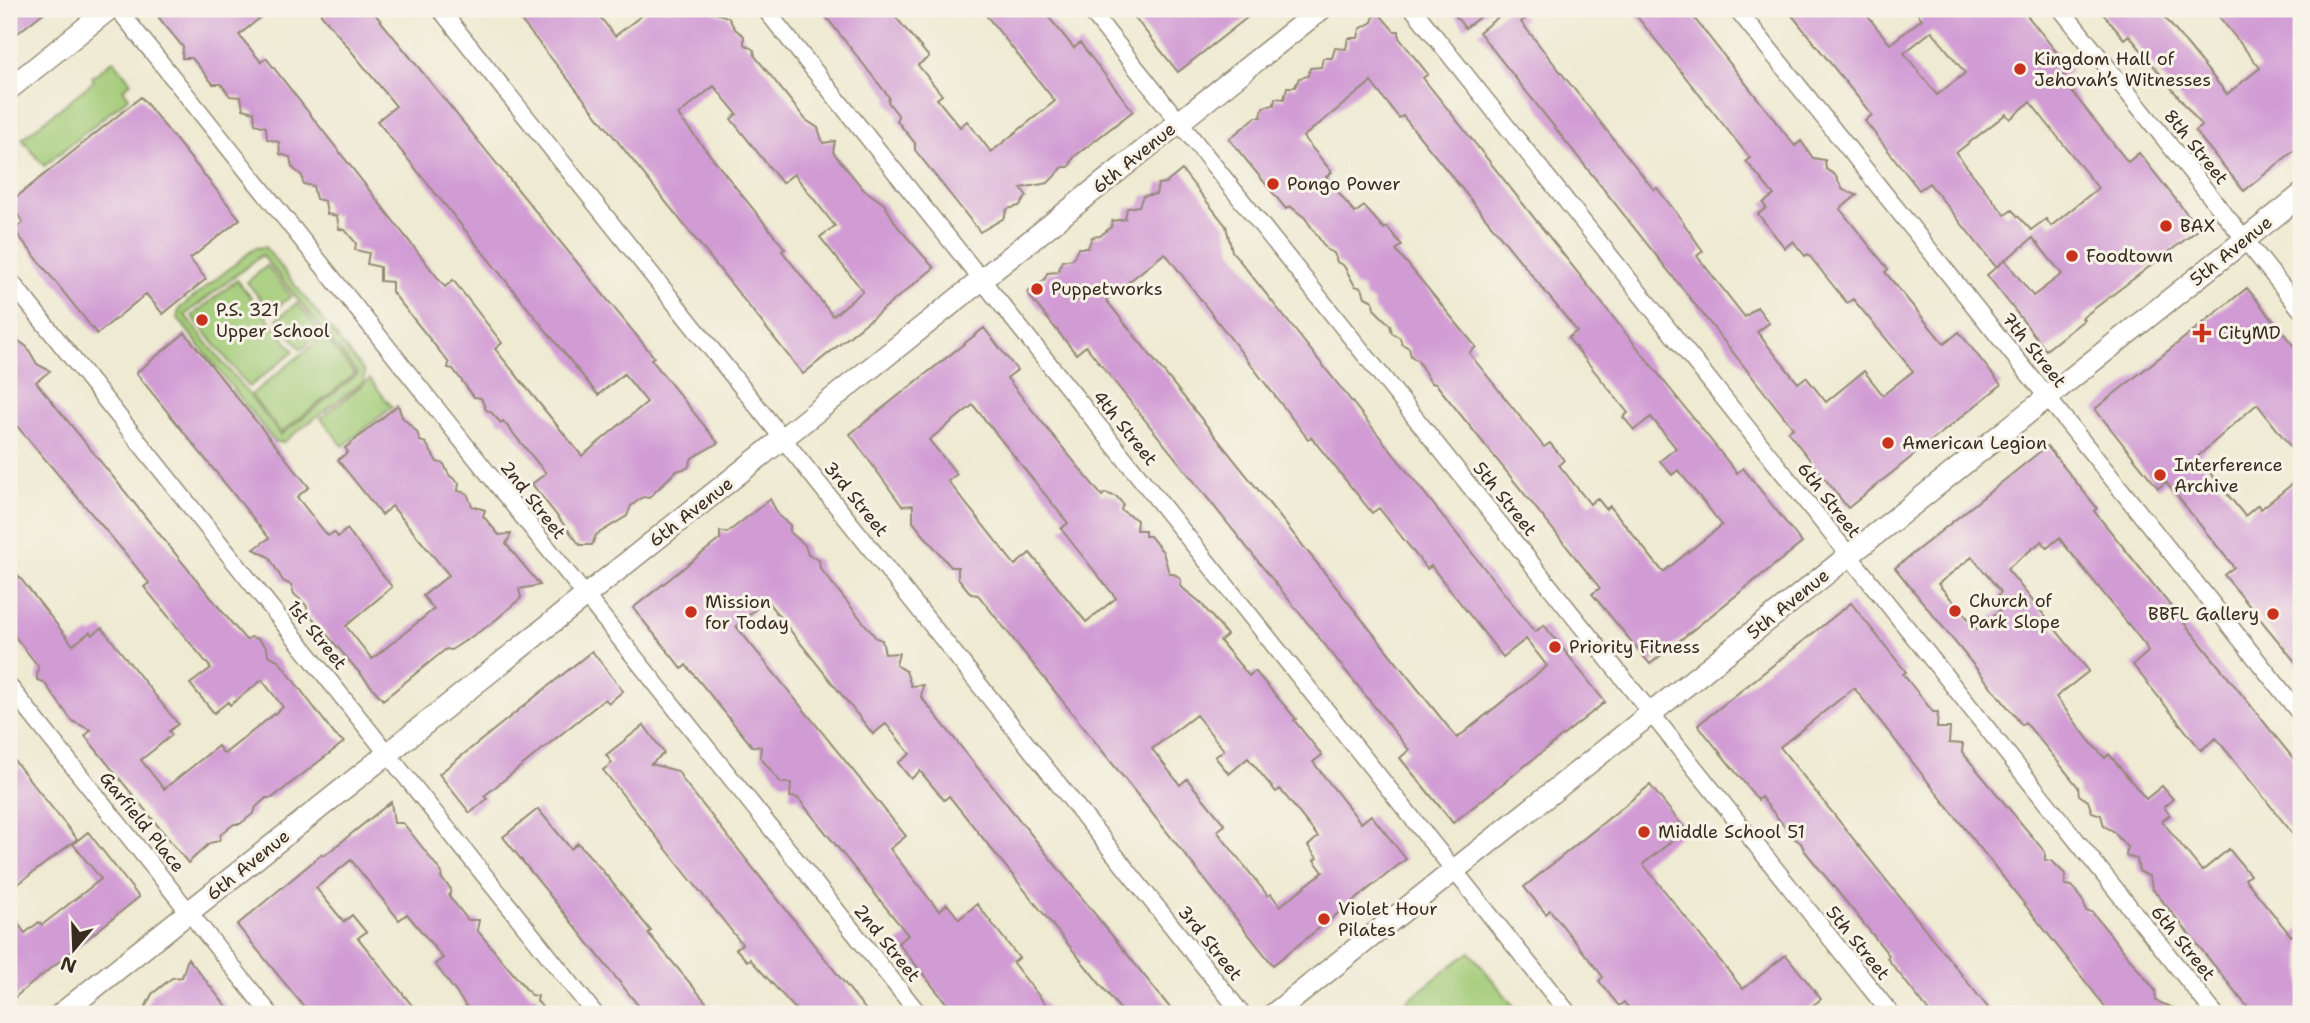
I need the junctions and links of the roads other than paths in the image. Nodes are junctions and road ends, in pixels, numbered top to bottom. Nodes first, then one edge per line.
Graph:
1 (109, 9) edge
2 (118, 9) edge
3 (440, 9) edge
4 (765, 9) edge
5 (1089, 9) edge
6 (1321, 9) edge
7 (1413, 9) edge
8 (1737, 9) edge
9 (2061, 9) edge
10 (9, 89) edge
11 (1179, 122) junction
12 (2301, 195) edge
13 (2245, 239) junction
14 (9, 279) edge
15 (982, 280) junction
16 (2301, 310) edge
17 (2047, 397) junction
18 (783, 439) junction
19 (1849, 555) junction
20 (585, 596) junction
21 (9, 686) edge
22 (1651, 713) junction
23 (2301, 715) edge
24 (387, 754) junction
25 (1454, 871) junction
26 (189, 912) junction
27 (61, 1014) edge
28 (271, 1014) edge
29 (594, 1014) edge
30 (919, 1014) edge
31 (1242, 1014) edge
32 (1274, 1014) edge
33 (1569, 1014) edge
34 (1891, 1014) edge
35 (2215, 1014) edge

1 - 10 street
2 - 20 street, 2nd Street
3 - 18 street, 3rd Street
4 - 15 street, 4th Street
5 - 11 street, 5th Street
6 - 11 street, 6th Avenue
7 - 19 street, 6th Street
8 - 17 street, 7th Street
9 - 13 street, 8th Street
11 - 15 street, 6th Avenue
11 - 22 street, 5th Street
12 - 13 street, 5th Avenue
13 - 16 street, 8th Street
13 - 17 street, 5th Avenue
14 - 24 street, 1st Street
15 - 18 street, 6th Avenue
15 - 25 street, 4th Street
17 - 19 street, 5th Avenue
17 - 23 street, 7th Street
18 - 20 street, 6th Avenue
18 - 31 street, 3rd Street
19 - 22 street, 5th Avenue
19 - 35 street, 6th Street
20 - 24 street, 6th Avenue
20 - 30 street, 2nd Street
21 - 26 street, Garfield Place
22 - 25 street, 5th Avenue
22 - 34 street, 5th Street
24 - 26 street, 6th Avenue
24 - 29 street, 1st Street
25 - 32 street, 5th Avenue
25 - 33 street, 4th Street
26 - 27 street, 6th Avenue
26 - 28 street, Garfield Place

